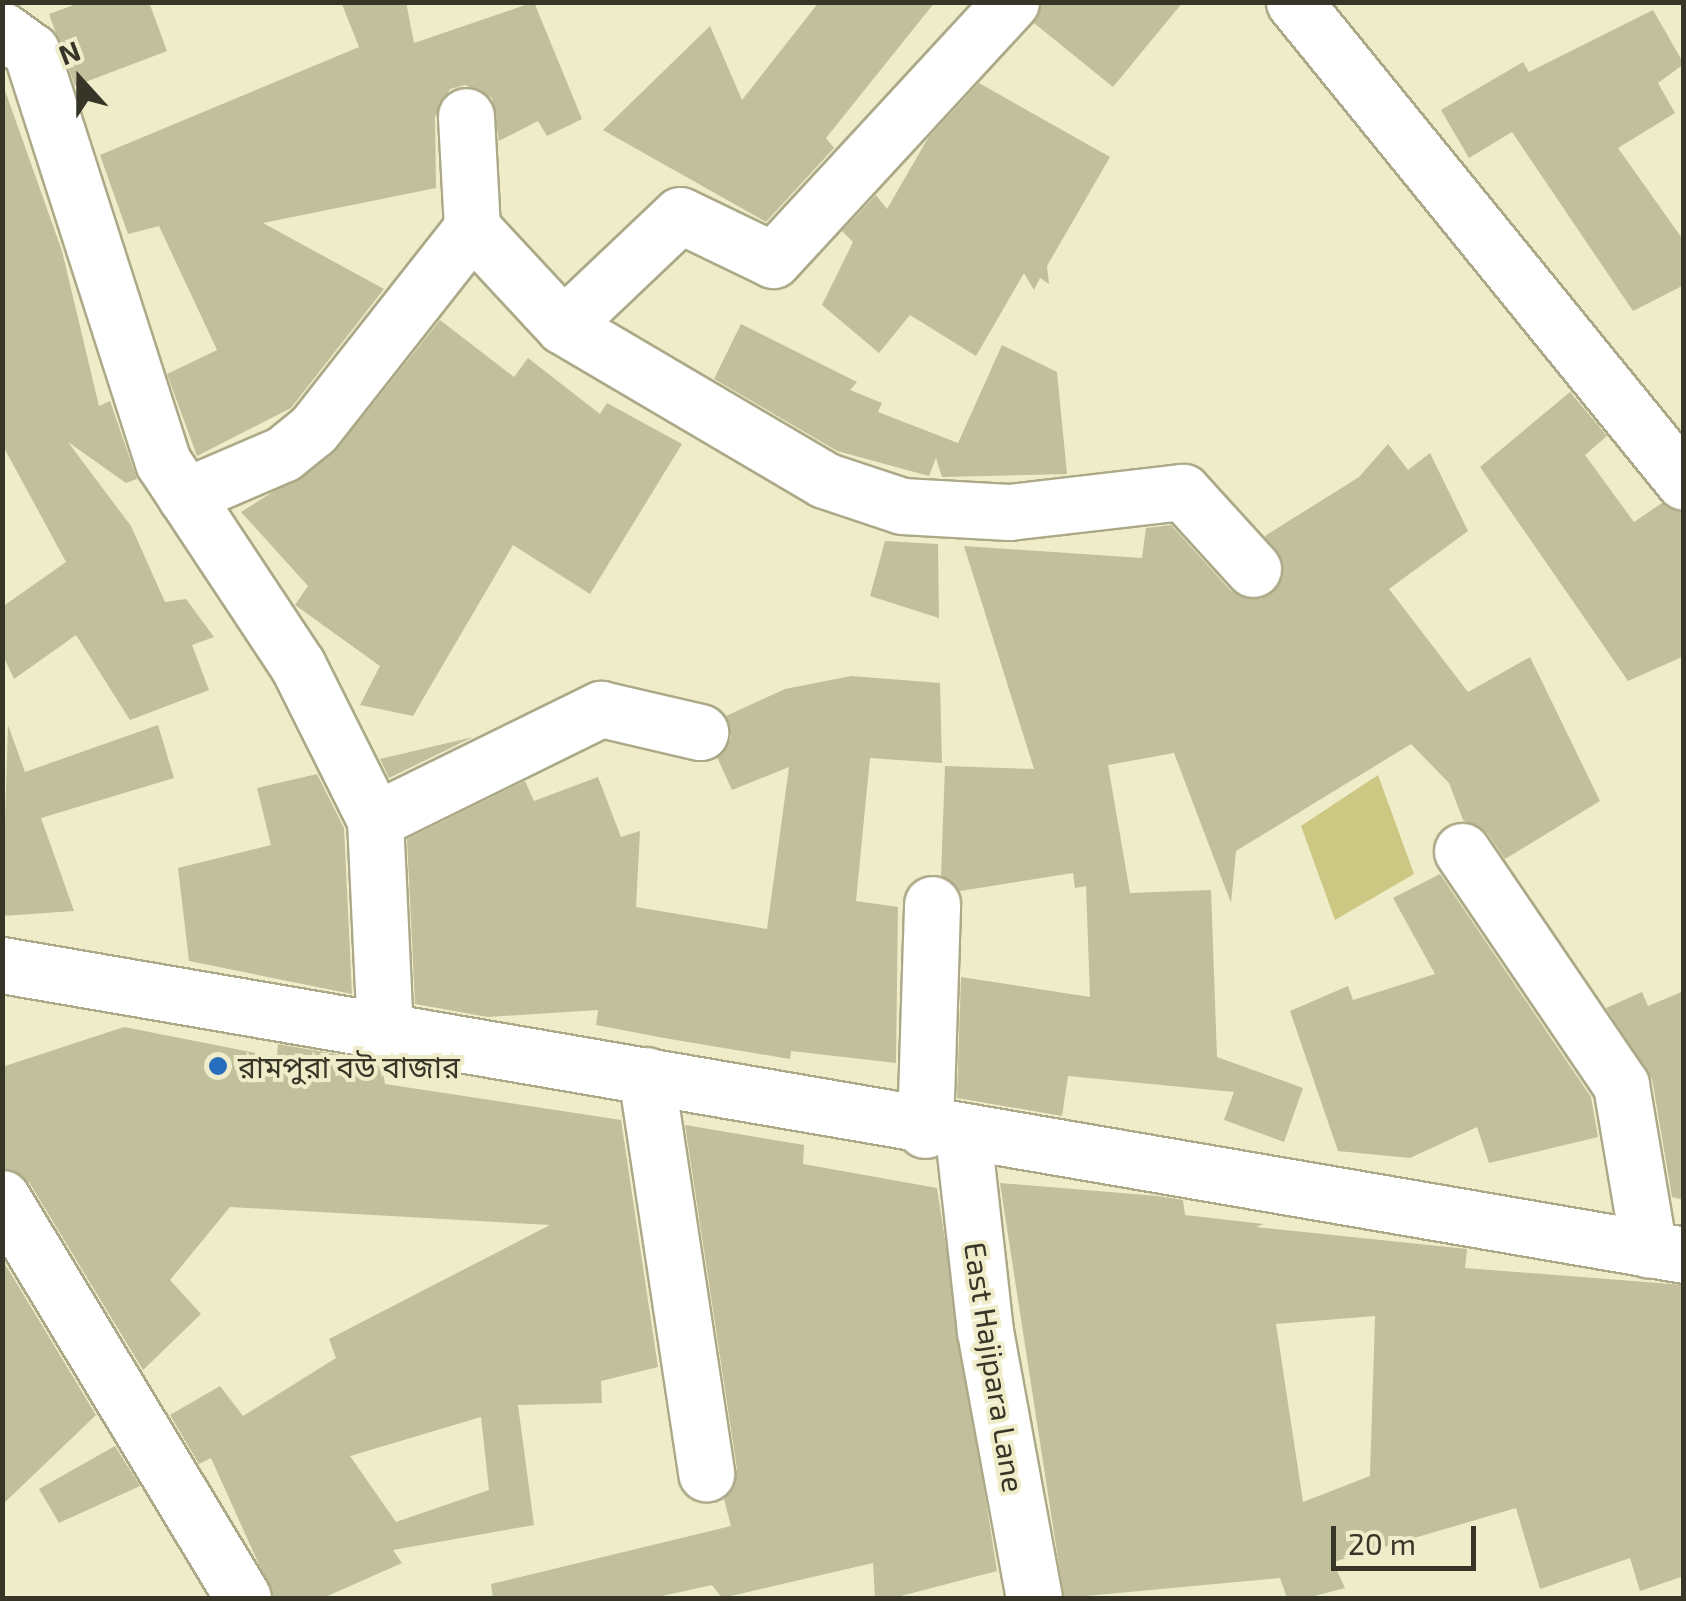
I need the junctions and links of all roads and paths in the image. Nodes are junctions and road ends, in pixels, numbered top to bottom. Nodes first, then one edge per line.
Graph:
1 (1011, 2) edge
2 (1294, 2) edge
3 (2, 30) edge
4 (466, 116) dead end
5 (472, 228) junction
6 (563, 326) junction
7 (1684, 482) edge
8 (185, 496) junction
9 (1253, 569) dead end
10 (700, 732) dead end
11 (375, 820) junction
12 (1462, 851) dead end
13 (932, 904) dead end
14 (2, 965) edge
15 (385, 1031) junction
16 (646, 1076) junction
17 (944, 1133) junction
18 (2, 1198) edge
19 (1666, 1252) edge
20 (706, 1474) dead end
21 (243, 1597) edge
22 (1034, 1598) edge

1 - 6 street
2 - 7 street
3 - 8 street
4 - 5 street
5 - 6 street
5 - 8 street
6 - 9 street
8 - 11 street
10 - 11 street
11 - 15 street
12 - 19 street
13 - 17 street, East Hajipara Lane
14 - 15 street
15 - 16 street
16 - 17 street
16 - 20 street
17 - 19 street
17 - 22 street, East Hajipara Lane
18 - 21 street

